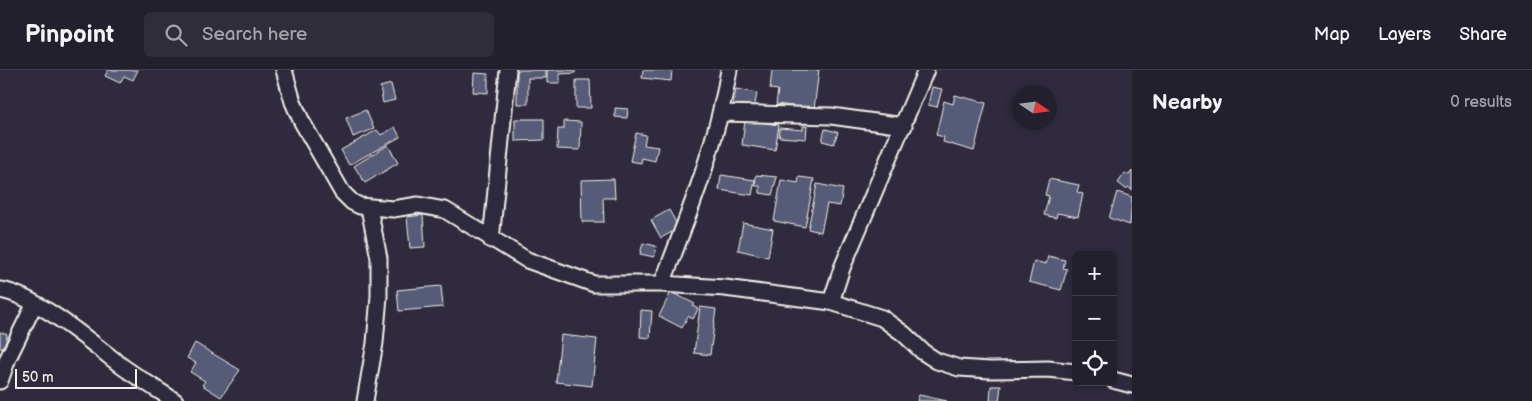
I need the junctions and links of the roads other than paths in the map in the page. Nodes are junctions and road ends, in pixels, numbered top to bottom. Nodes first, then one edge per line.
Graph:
1 (284, 70) edge
2 (508, 70) edge
3 (729, 70) edge
4 (926, 70) edge
5 (722, 113) junction
6 (904, 126) junction
7 (369, 208) junction
8 (491, 240) junction
9 (662, 284) junction
10 (0, 290) edge
11 (832, 302) junction
12 (34, 305) junction
13 (1072, 371) edge
14 (0, 381) edge
15 (1117, 381) edge
16 (1132, 385) edge
17 (175, 401) edge
18 (365, 401) edge

1 - 7 street
2 - 8 street
3 - 5 street
4 - 6 street
5 - 6 street
5 - 9 street
6 - 11 street
7 - 8 street
7 - 18 street
8 - 9 street
9 - 11 street
10 - 12 street
11 - 13 street
12 - 14 street
12 - 17 street
15 - 16 street

